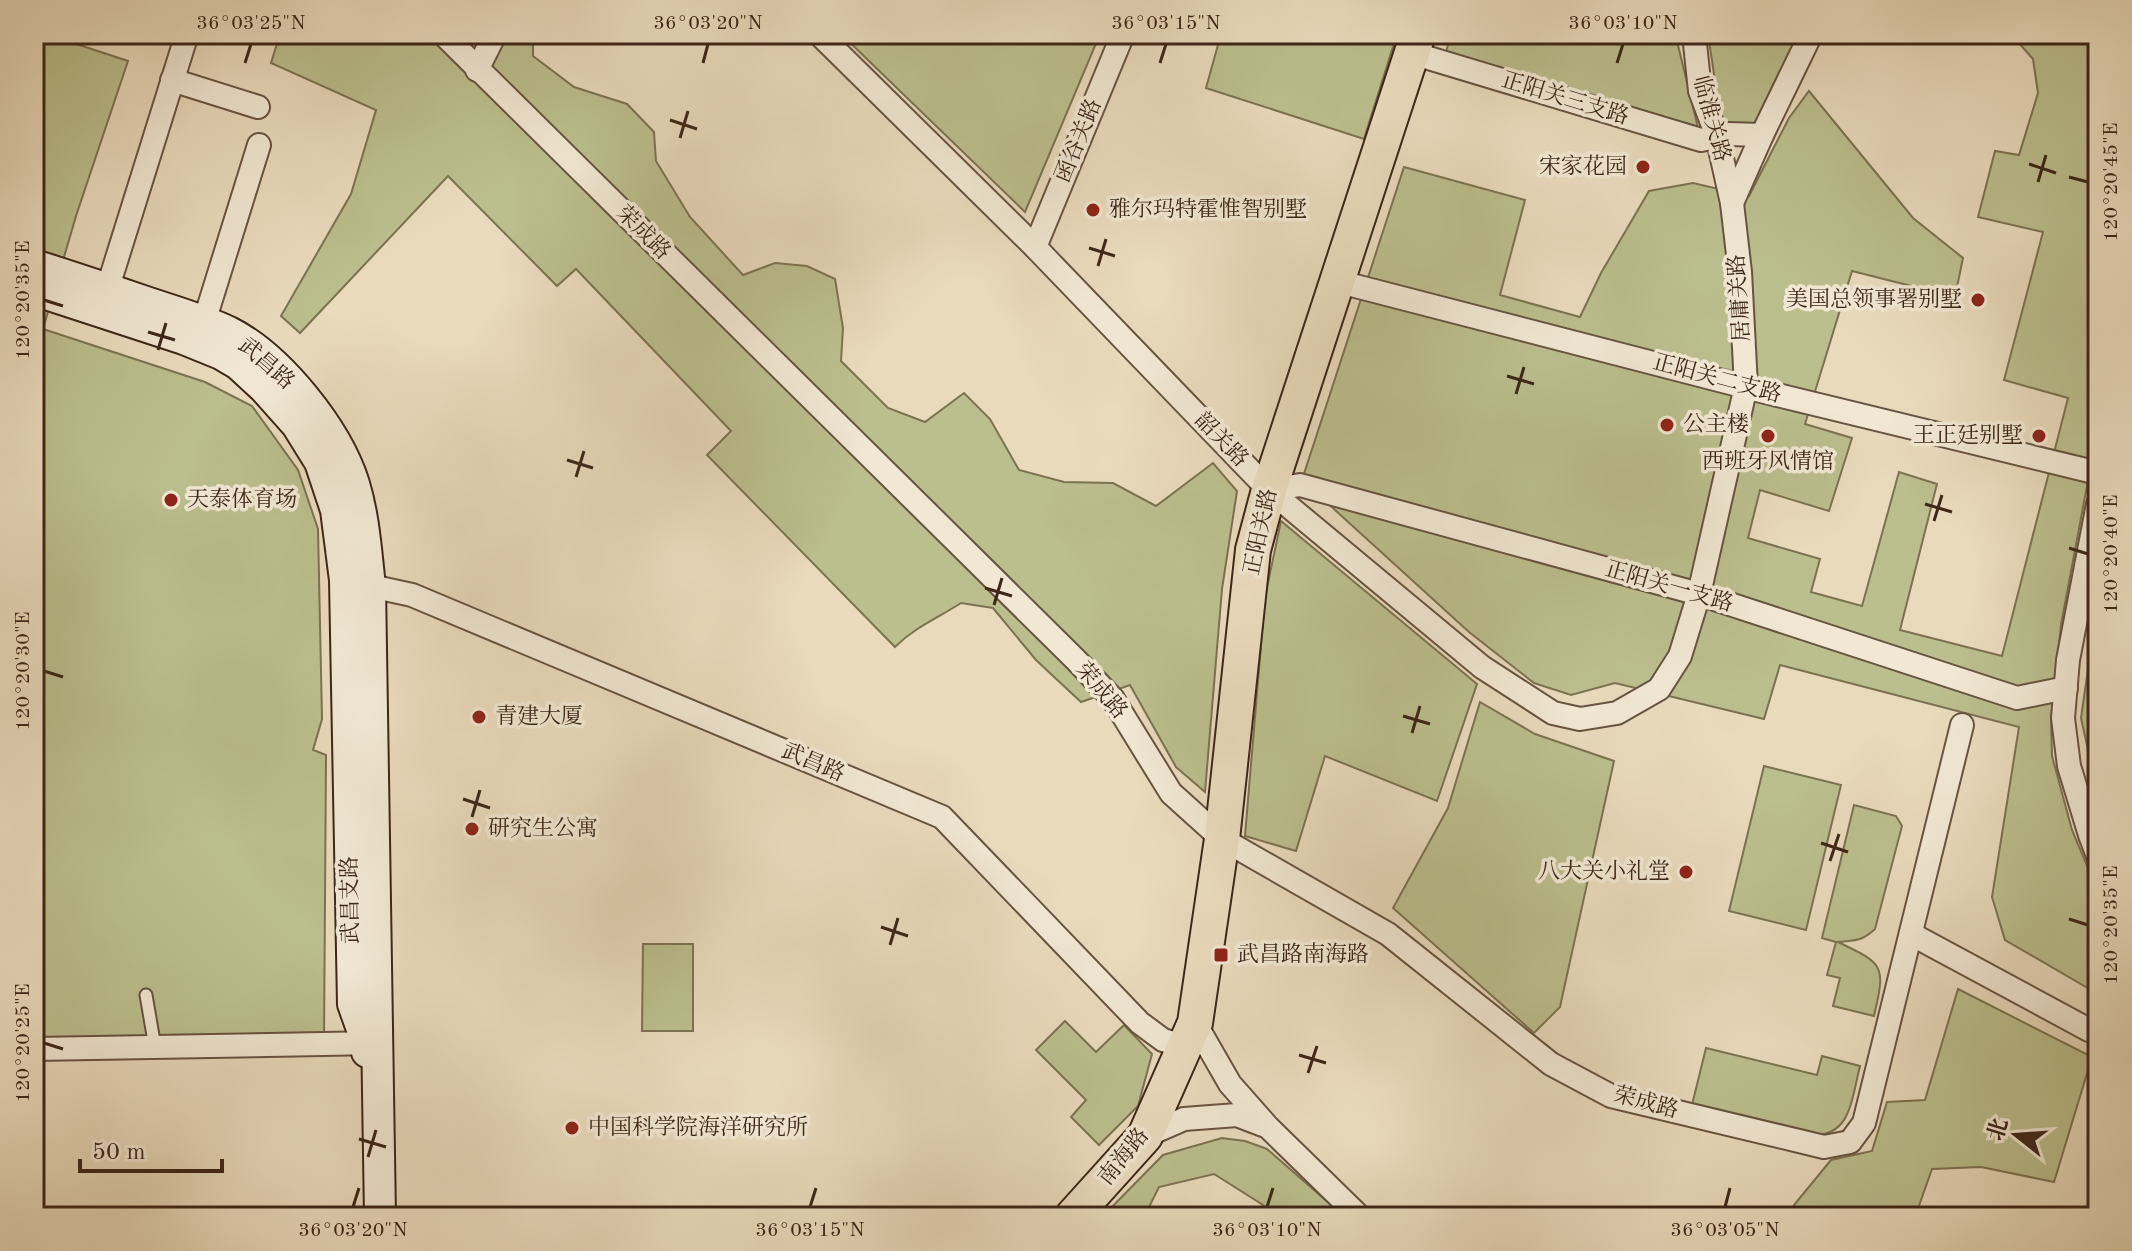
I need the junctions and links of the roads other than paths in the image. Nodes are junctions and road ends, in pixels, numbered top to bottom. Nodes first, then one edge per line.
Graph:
1 (187, 34) edge
2 (443, 34) edge
3 (495, 34) edge
4 (819, 34) edge
5 (1123, 34) edge
6 (1694, 34) edge
7 (1811, 34) edge
8 (1415, 44) edge
9 (477, 70) junction
10 (172, 80) junction
11 (258, 107) dead end
12 (1762, 135) junction
13 (1717, 136) junction
14 (259, 145) dead end
15 (1732, 203) junction
16 (1035, 247) junction
17 (34, 265) edge
18 (1336, 281) junction
19 (34, 290) edge
20 (104, 300) junction
21 (201, 333) junction
22 (1746, 386) junction
23 (2098, 473) edge
24 (1269, 490) junction
25 (2098, 504) edge
26 (357, 583) junction
27 (1699, 594) junction
28 (1690, 621) joint
29 (2066, 688) junction
30 (1962, 725) dead end
31 (1222, 839) junction
32 (2098, 856) edge
33 (1911, 934) junction
34 (146, 995) dead end
35 (2098, 1033) edge
36 (1191, 1035) junction
37 (372, 1043) junction
38 (155, 1047) junction
39 (34, 1049) edge
40 (1268, 1127) junction
41 (1145, 1136) junction
42 (368, 1217) edge
43 (380, 1217) edge
44 (1072, 1217) edge
45 (1360, 1217) edge

1 - 10 street
2 - 9 street, 荣成路
3 - 9 street
4 - 16 street, 韶关路
5 - 16 street, 函谷关路
6 - 13 street, 临淮关路
7 - 12 street
8 - 13 street, 正阳关三支路
8 - 18 main road, 正阳关路
9 - 31 street, 荣成路
10 - 11 street
10 - 20 street
12 - 13 street, 正阳关三支路
12 - 15 street
13 - 15 street, 临淮关路
14 - 21 street
15 - 22 street, 居庸关路
16 - 24 street, 韶关路
17 - 20 street, 武昌路
18 - 22 street, 正阳关二支路
18 - 24 main road, 正阳关路
19 - 20 street, 武昌路
20 - 21 street, 武昌路
21 - 26 street, 武昌路
22 - 23 street, 正阳关二支路
22 - 27 street, 居庸关路
24 - 27 street, 正阳关一支路
24 - 28 street, 韶关路
24 - 31 main road, 正阳关路
25 - 29 street
26 - 36 street, 武昌路
26 - 37 street, 武昌支路
27 - 28 street, 居庸关路
27 - 29 street, 正阳关一支路
29 - 32 street
30 - 33 street
31 - 33 street, 荣成路
31 - 36 main road, 正阳关路
33 - 35 street
34 - 38 lane
36 - 40 street
36 - 41 main road, 南海路
37 - 38 street
37 - 42 street, 武昌支路
37 - 43 street, 武昌支路
38 - 39 street
40 - 41 street
40 - 45 street
41 - 44 main road, 南海路

